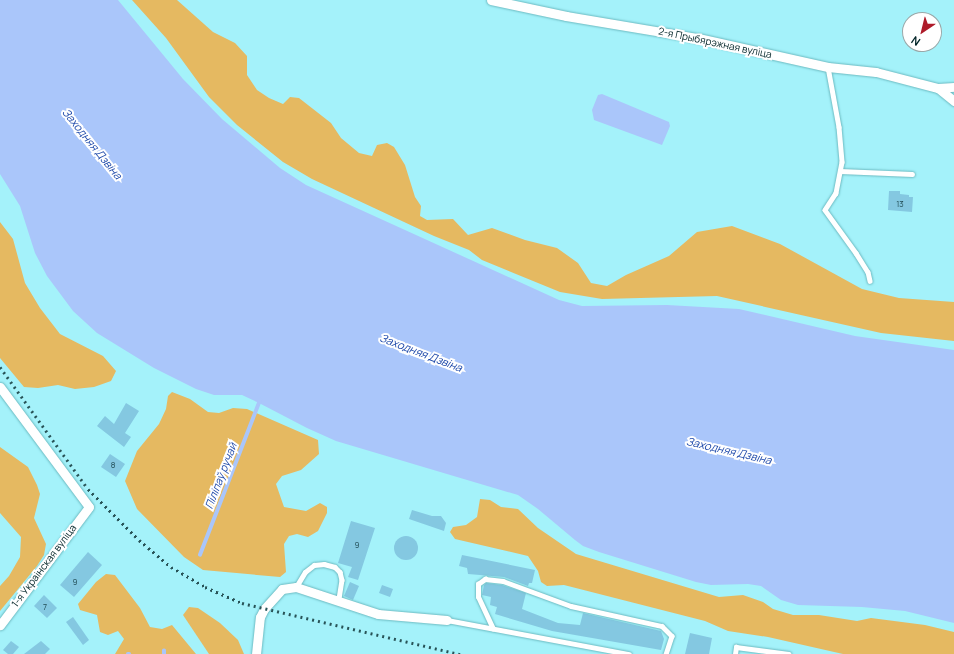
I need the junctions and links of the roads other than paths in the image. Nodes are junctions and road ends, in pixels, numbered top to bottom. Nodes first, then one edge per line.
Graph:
1 (491, 0) edge
2 (828, 67) junction
3 (954, 87) edge
4 (938, 88) junction
5 (954, 101) edge
6 (840, 171) junction
7 (912, 174) dead end
8 (870, 281) dead end
9 (0, 387) edge
10 (296, 587) junction
11 (339, 600) junction
12 (447, 620) joint
13 (0, 625) edge
14 (493, 629) junction
15 (256, 654) edge
16 (629, 654) edge
17 (666, 654) edge
18 (735, 654) edge
19 (789, 654) edge

1 - 2 street, 2-я Прыбярэжная вуліца
2 - 4 street, 2-я Прыбярэжная вуліца
2 - 6 lane
3 - 4 street
4 - 5 street
6 - 7 lane
6 - 8 lane
9 - 13 street, 1-я Украінская вуліца
10 - 11 street
10 - 11 lane
10 - 15 street
11 - 12 street
12 - 14 lane
14 - 16 lane
14 - 17 lane
18 - 19 lane

